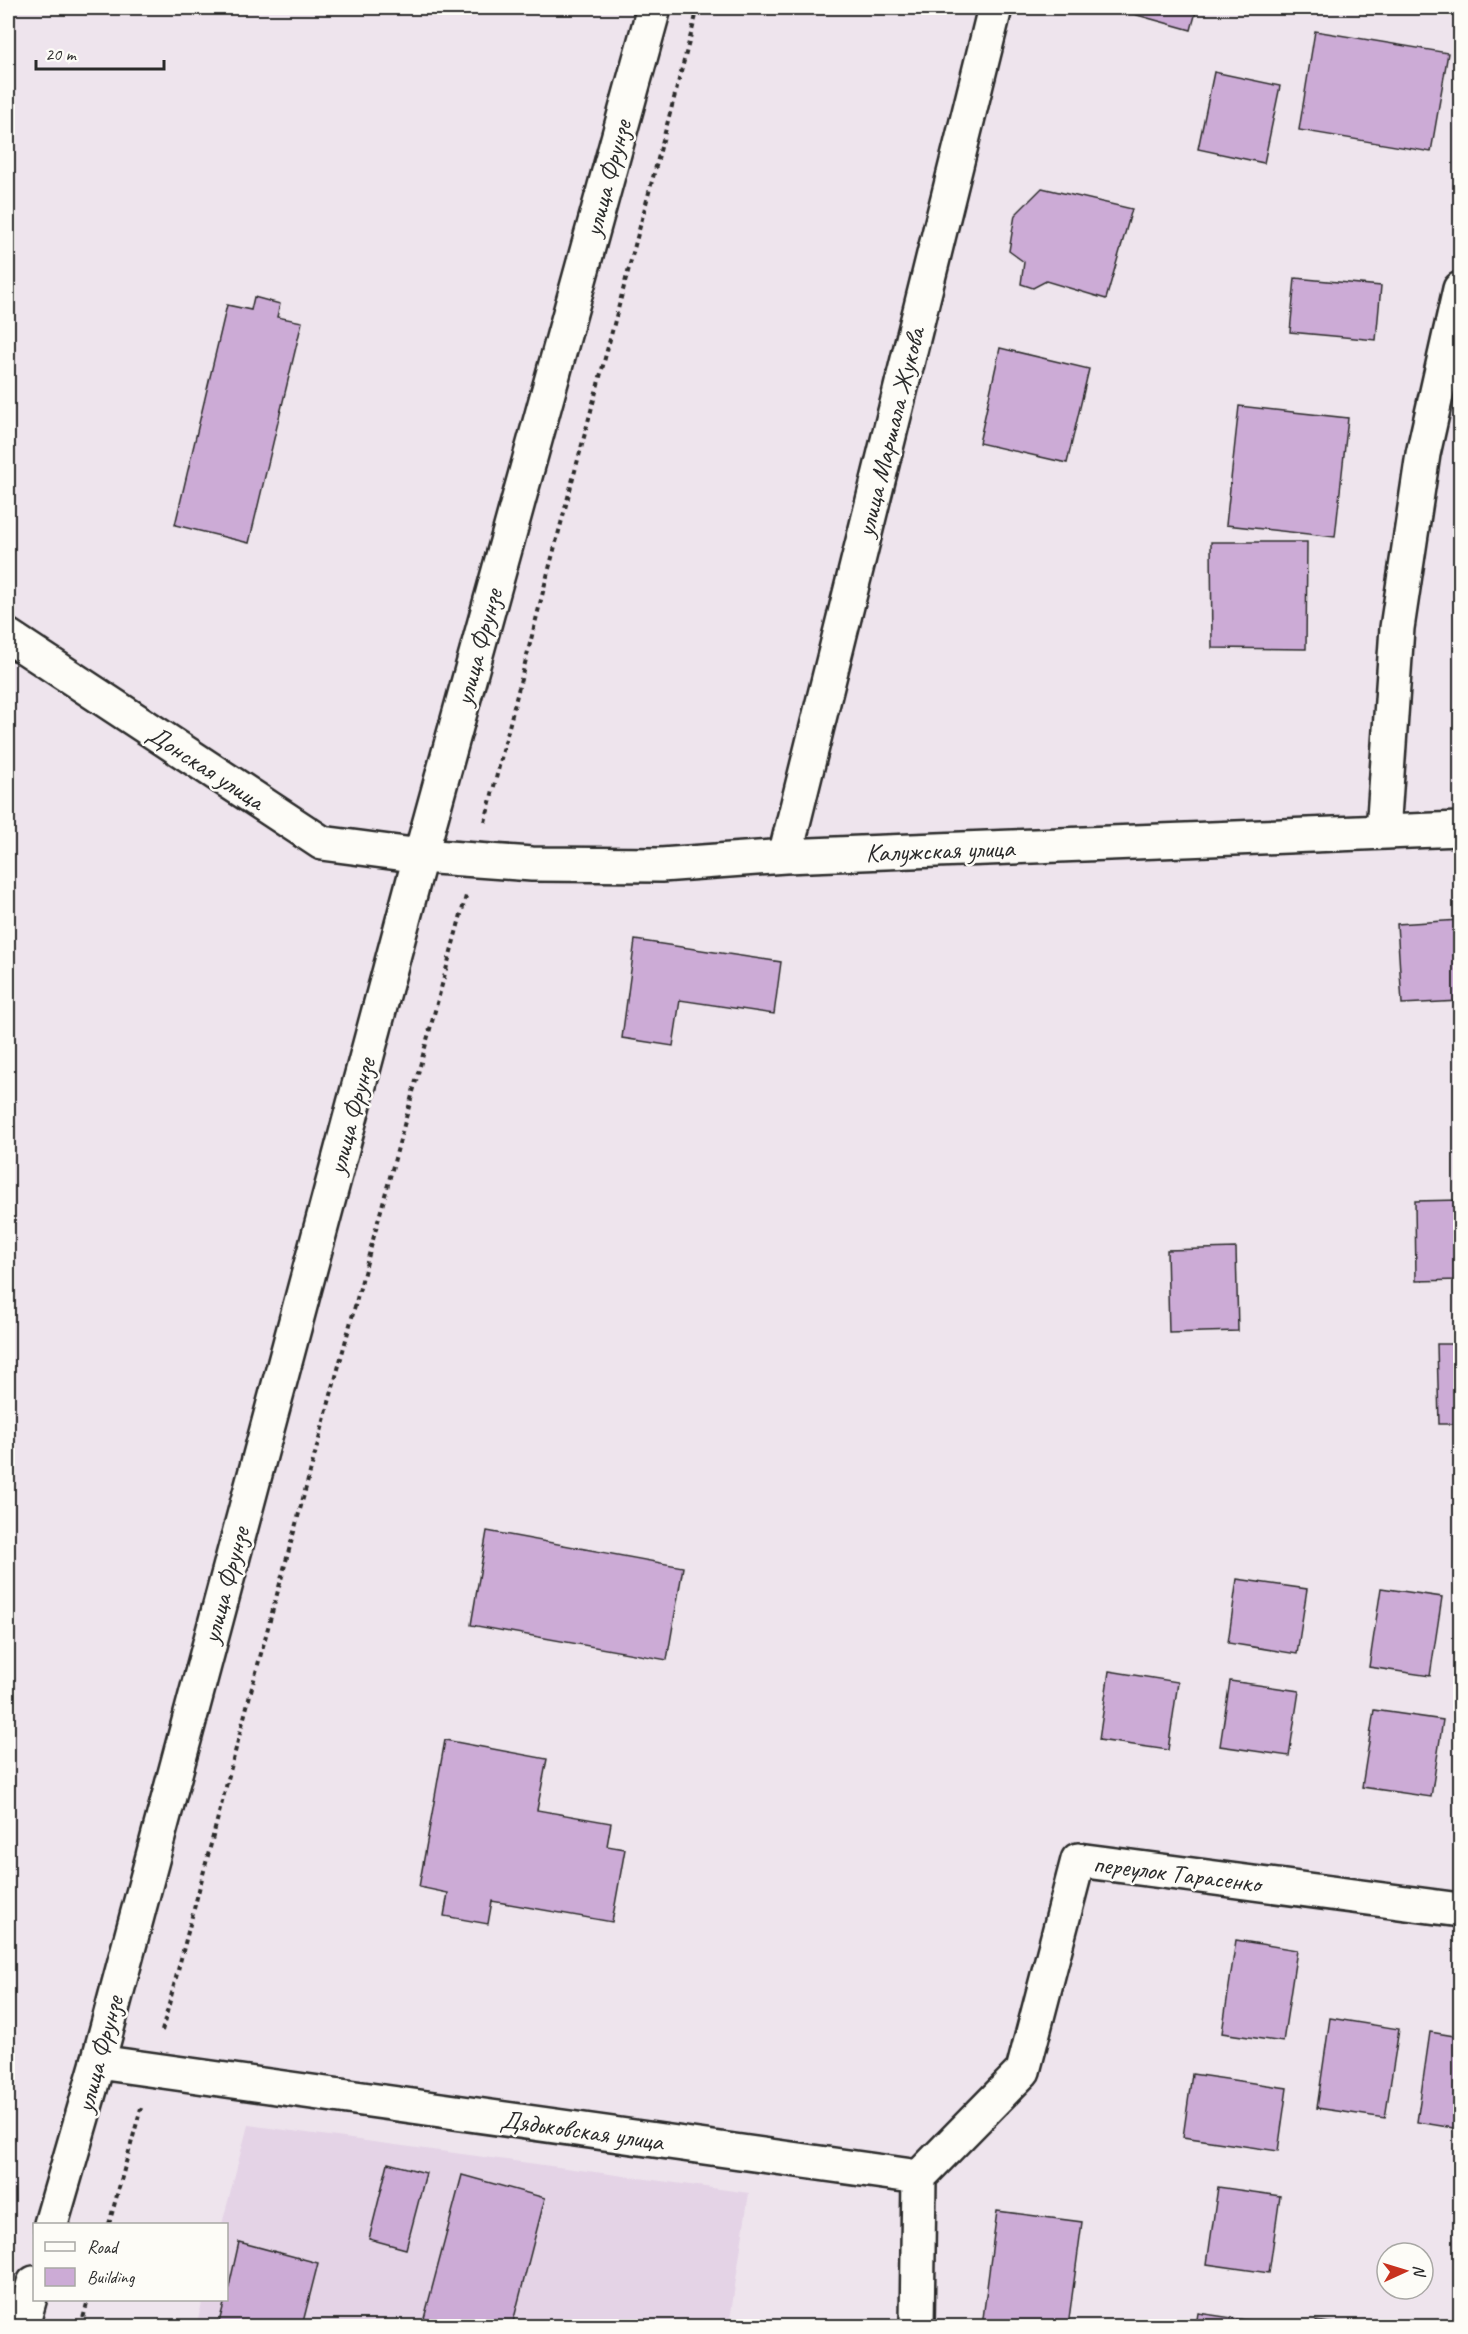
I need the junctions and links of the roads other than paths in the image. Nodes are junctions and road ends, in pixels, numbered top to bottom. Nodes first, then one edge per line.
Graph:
1 (654, 8) edge
2 (995, 8) edge
3 (1461, 289) edge
4 (8, 636) edge
5 (1461, 829) edge
6 (1383, 832) junction
7 (421, 856) junction
8 (785, 856) junction
9 (1461, 1910) edge
10 (98, 2061) junction
11 (919, 2177) junction
12 (51, 2223) edge
13 (33, 2287) edge
14 (22, 2326) edge
15 (917, 2326) edge

1 - 7 street, улица Фрунзе
2 - 8 street, улица Маршала Жукова
3 - 6 street
4 - 7 street, Донская улица
5 - 6 street, Калужская улица
6 - 8 street, Калужская улица
7 - 8 street, Калужская улица
7 - 10 street, улица Фрунзе
9 - 11 street, переулок Тарасенко
10 - 11 street, Дядьковская улица
10 - 12 street, улица Фрунзе
11 - 15 street
13 - 14 street

